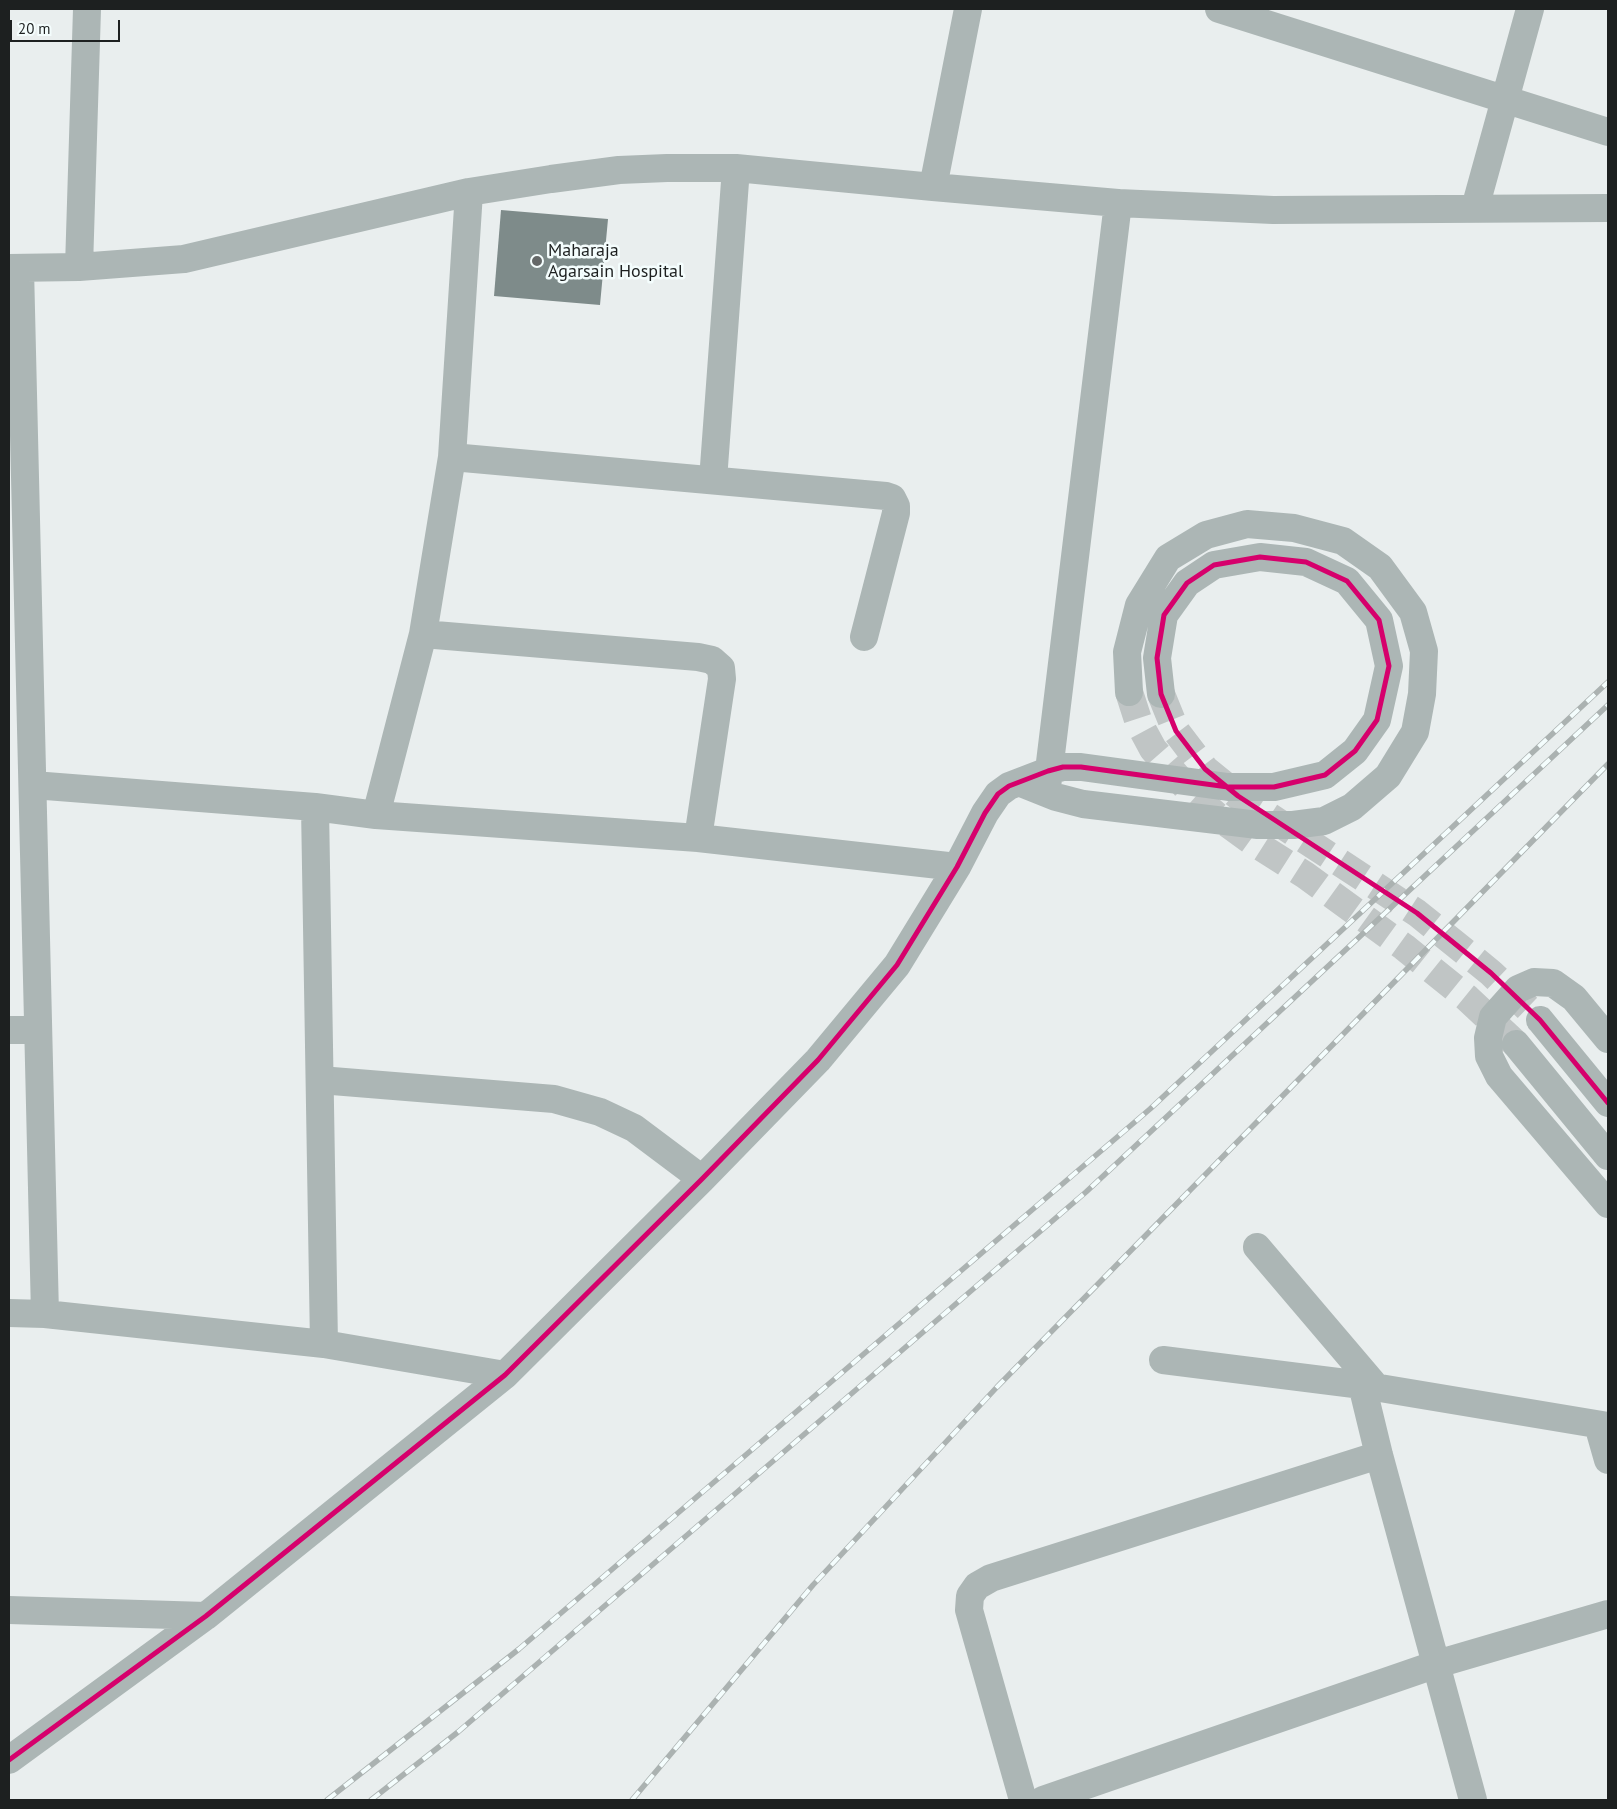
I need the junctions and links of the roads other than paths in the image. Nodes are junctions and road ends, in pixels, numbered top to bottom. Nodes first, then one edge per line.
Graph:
1 (87, 9) edge
2 (968, 9) edge
3 (1219, 9) edge
4 (1530, 9) edge
5 (1504, 99) junction
6 (1608, 132) edge
7 (736, 168) junction
8 (933, 187) junction
9 (469, 192) junction
10 (1118, 203) junction
11 (1475, 208) junction
12 (1608, 208) edge
13 (79, 267) junction
14 (14, 268) edge
15 (452, 457) junction
16 (713, 480) junction
17 (19, 616) edge
18 (424, 634) junction
19 (864, 637) dead end
20 (1129, 692) tunnel mouth
21 (1161, 694) tunnel mouth
22 (1047, 782) junction
23 (32, 785) junction
24 (315, 807) junction
25 (376, 815) junction
26 (698, 838) junction
27 (957, 867) junction
28 (1540, 1020) tunnel mouth
29 (9, 1030) edge
30 (38, 1030) junction
31 (1608, 1039) edge
32 (1516, 1044) tunnel mouth
33 (320, 1080) junction
34 (1608, 1103) edge
35 (1608, 1156) edge
36 (702, 1178) junction
37 (1608, 1204) edge
38 (1257, 1247) dead end
39 (9, 1312) edge
40 (45, 1314) junction
41 (324, 1344) junction
42 (1163, 1360) dead end
43 (505, 1375) junction
44 (1369, 1387) junction
45 (1603, 1426) edge
46 (1379, 1455) junction
47 (1608, 1460) edge
48 (9, 1610) edge
49 (1608, 1614) edge
50 (206, 1616) junction
51 (1437, 1664) junction
52 (9, 1760) edge
53 (1022, 1800) edge
54 (1043, 1800) edge
55 (1473, 1800) edge

1 - 13 street
2 - 8 street
3 - 5 street
4 - 5 street
5 - 6 street
5 - 11 street
7 - 8 street
7 - 9 street
7 - 16 street
8 - 10 street
9 - 13 street
9 - 15 street
10 - 11 street
10 - 22 street
11 - 12 street
13 - 14 street
14 - 17 street
15 - 16 street
15 - 18 street
16 - 19 street
17 - 23 street
18 - 25 street
18 - 26 street
20 - 22 street
21 - 22 street
22 - 27 street
23 - 24 street
23 - 30 street
24 - 25 street
24 - 33 street
25 - 26 street
26 - 27 street
27 - 36 street
28 - 34 street
29 - 30 street
30 - 40 street
31 - 37 street
32 - 35 street
33 - 36 street
33 - 41 street
36 - 43 street
38 - 44 street
39 - 40 street
40 - 41 street
41 - 43 street
42 - 44 street
43 - 50 street
44 - 45 street
44 - 46 street
45 - 47 street
46 - 51 street
46 - 53 street
48 - 50 street
49 - 51 street
50 - 52 street
51 - 54 street
51 - 55 street

